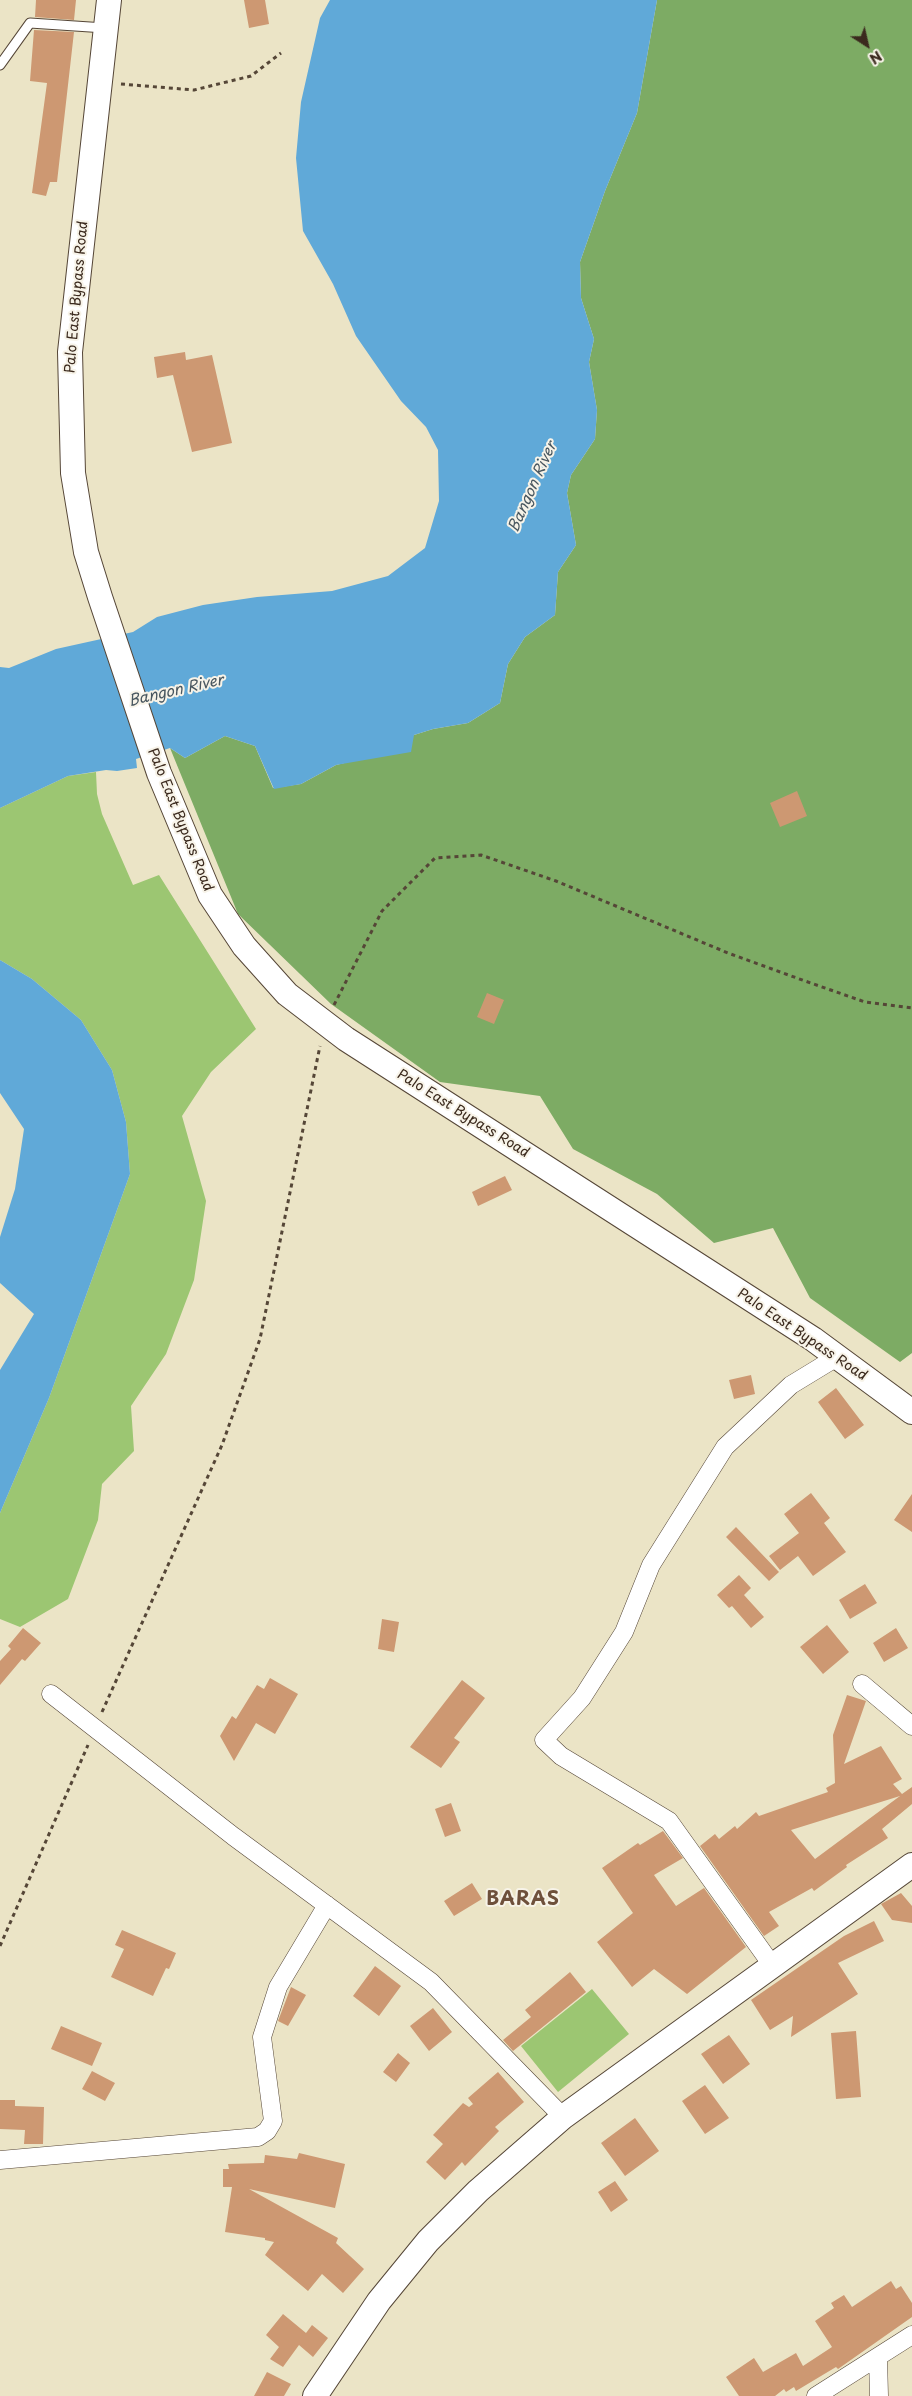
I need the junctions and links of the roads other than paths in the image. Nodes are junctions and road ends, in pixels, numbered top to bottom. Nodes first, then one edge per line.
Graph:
1 (109, 0) edge
2 (105, 28) junction
3 (0, 65) edge
4 (837, 1357) junction
5 (912, 1412) edge
6 (862, 1684) dead end
7 (50, 1694) dead end
8 (912, 1726) edge
9 (912, 1865) edge
10 (327, 1905) junction
11 (772, 1965) junction
12 (562, 2117) junction
13 (0, 2160) edge
14 (912, 2335) edge
15 (878, 2357) junction
16 (315, 2396) edge
17 (816, 2396) edge
18 (879, 2396) edge

1 - 2 main road, Palo East Bypass Road
2 - 3 lane
2 - 4 main road, Palo East Bypass Road
4 - 5 main road, Palo East Bypass Road
4 - 11 street
6 - 8 street
7 - 10 street
9 - 11 main road
10 - 12 street
10 - 13 street
11 - 12 main road
12 - 16 main road
14 - 15 street
15 - 17 street
15 - 18 street

